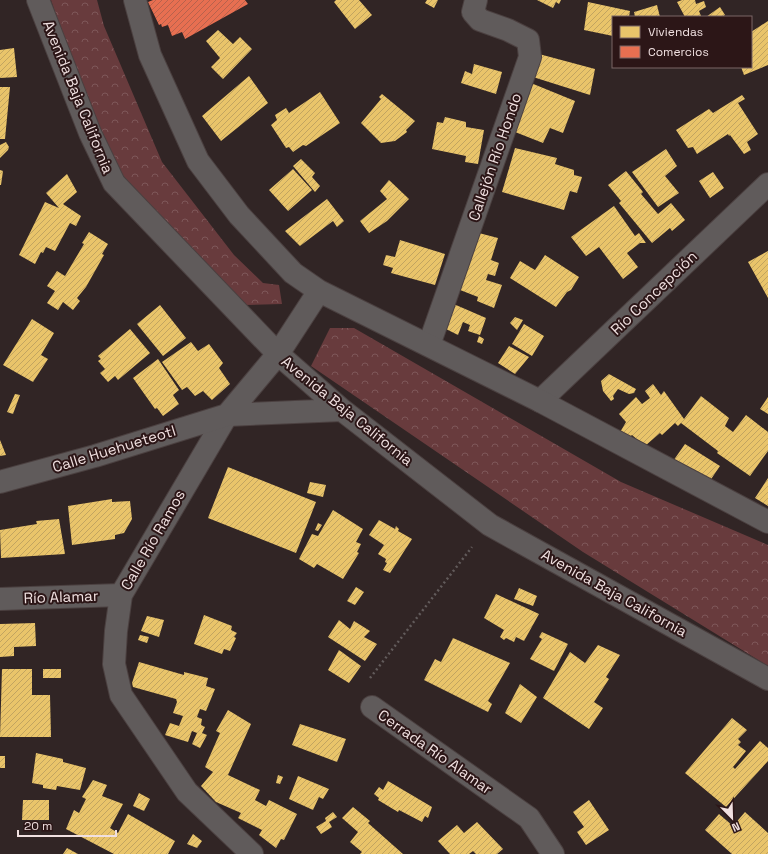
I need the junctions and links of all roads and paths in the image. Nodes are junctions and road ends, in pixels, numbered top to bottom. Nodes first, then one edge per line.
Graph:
1 (38, 0) edge
2 (135, 0) edge
3 (476, 0) edge
4 (768, 184) edge
5 (319, 291) junction
6 (429, 345) junction
7 (278, 354) junction
8 (540, 401) junction
9 (342, 410) junction
10 (227, 415) junction
11 (0, 482) edge
12 (768, 522) edge
13 (490, 524) junction
14 (121, 595) junction
15 (0, 599) edge
16 (768, 679) edge
17 (372, 707) joint
18 (252, 854) edge
19 (553, 854) edge

1 - 7 street, Avenida Baja California
2 - 5 street
3 - 6 street, Callejón Río Hondo
4 - 8 street, Río Concepción
5 - 6 street
5 - 7 street, Calle Río Ramos
6 - 8 street
7 - 9 street, Avenida Baja California
7 - 10 street, Calle Río Ramos
8 - 12 street
9 - 10 street, Calle Huehueteotl
9 - 13 street, Avenida Baja California
10 - 11 street, Calle Huehueteotl
10 - 14 street, Calle Río Ramos
13 - 16 street, Avenida Baja California
13 - 17 path, Cerrada Río Alamar
14 - 15 street, Río Alamar
14 - 18 street, Calle Río Ramos
17 - 19 street, Cerrada Río Alamar

